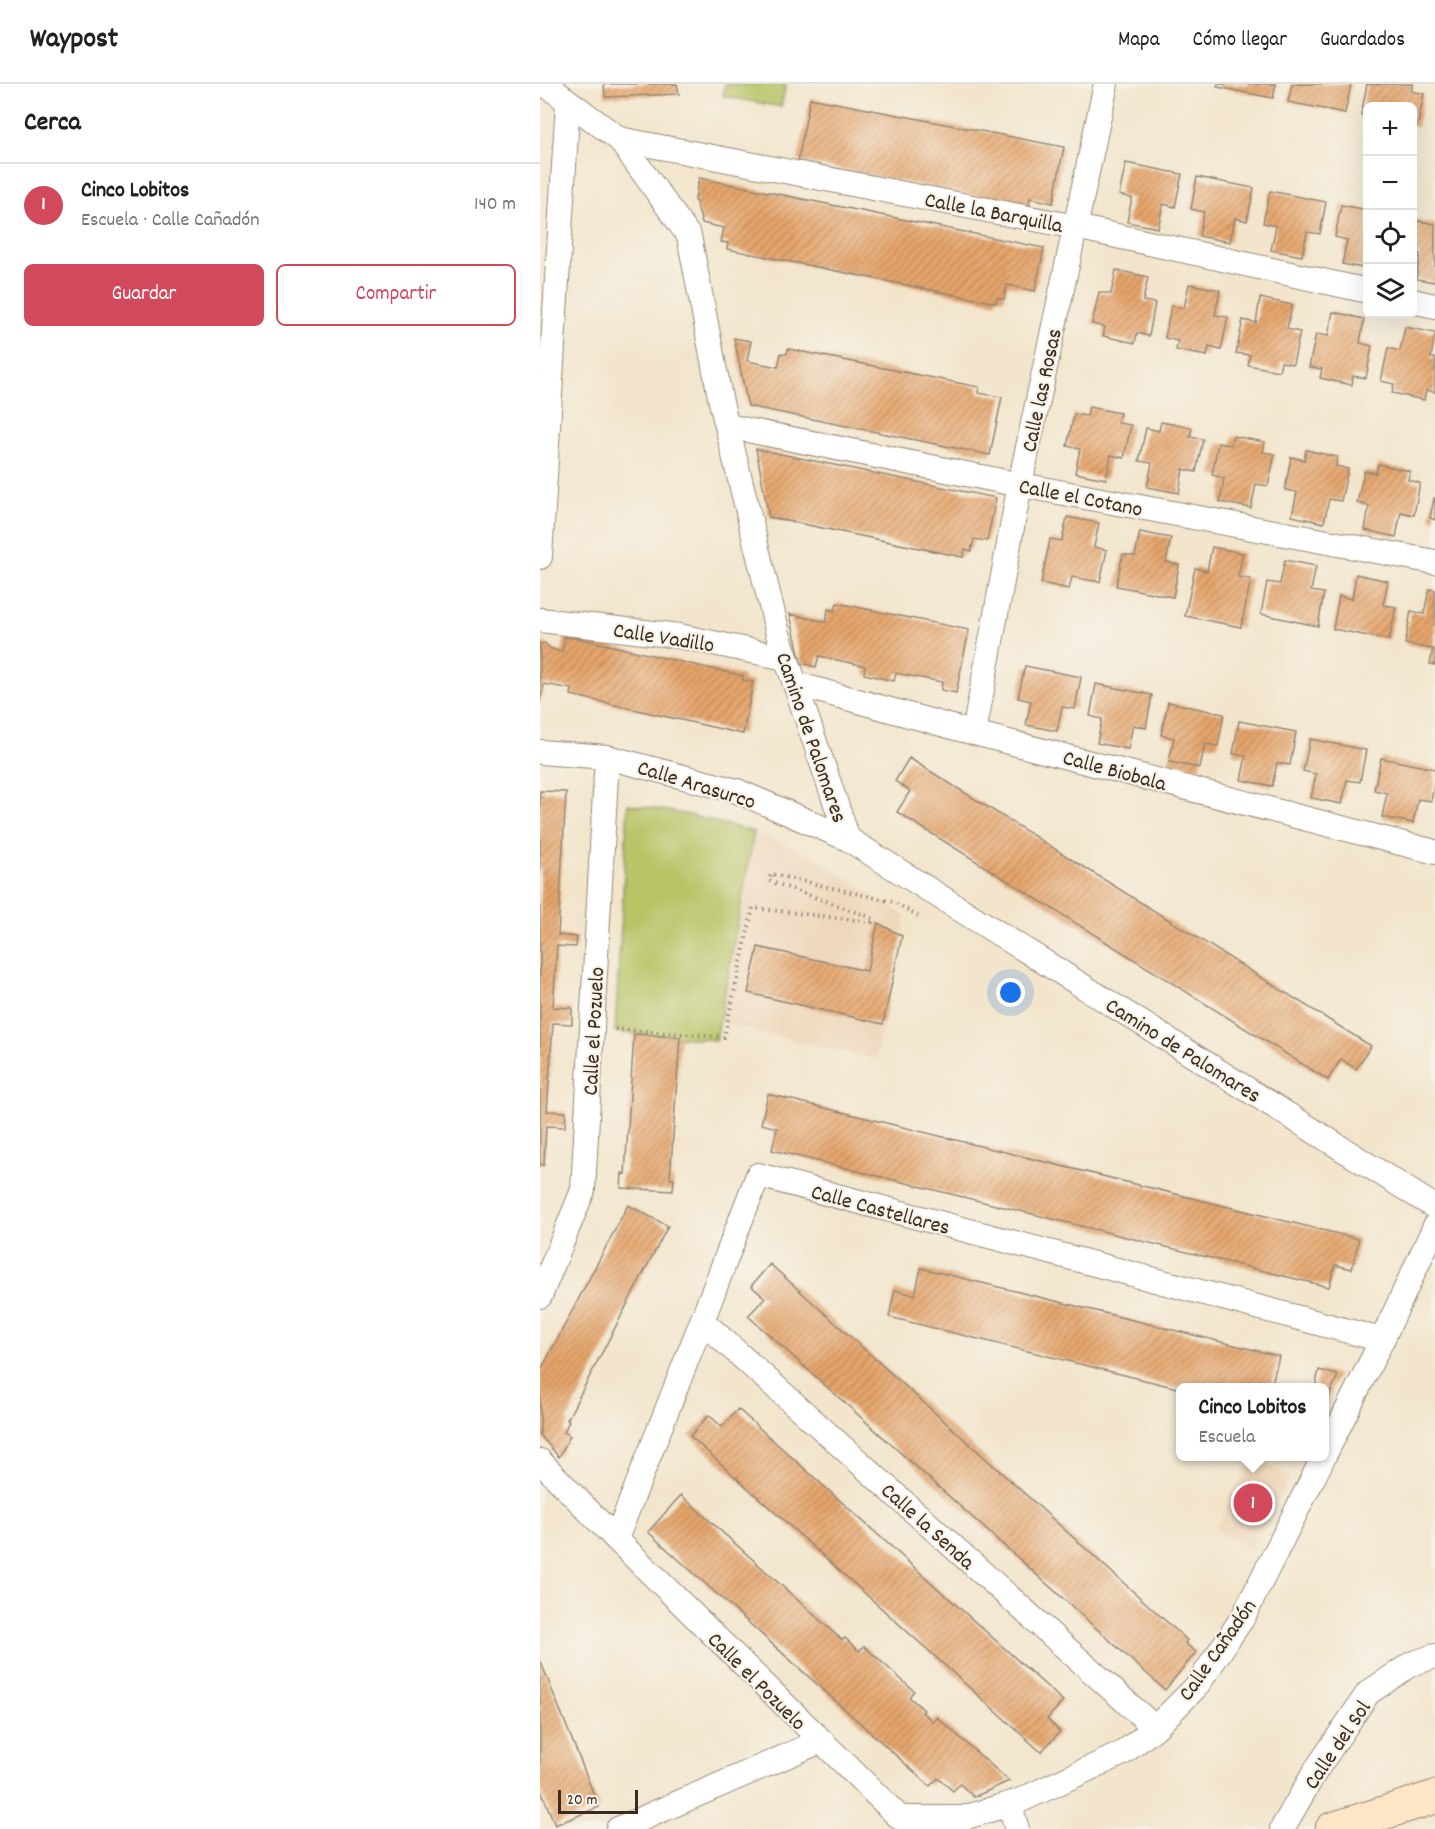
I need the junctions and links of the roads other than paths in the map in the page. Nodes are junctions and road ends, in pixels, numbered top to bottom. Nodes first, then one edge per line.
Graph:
1 (545, 84) edge
2 (1106, 84) edge
3 (568, 101) junction
4 (619, 139) junction
5 (1076, 227) junction
6 (1363, 290) edge
7 (1417, 302) edge
8 (1435, 306) edge
9 (727, 426) junction
10 (1020, 484) junction
11 (540, 557) edge
12 (1435, 562) edge
13 (540, 620) edge
14 (786, 658) junction
15 (795, 684) junction
16 (974, 733) junction
17 (540, 752) edge
18 (607, 757) junction
19 (848, 839) junction
20 (1435, 852) edge
21 (1435, 1207) edge
22 (1435, 1226) edge
23 (540, 1296) edge
24 (702, 1321) junction
25 (1382, 1340) junction
26 (1329, 1445) edge
27 (540, 1461) edge
28 (1321, 1461) edge
29 (616, 1539) junction
30 (1435, 1656) edge
31 (1155, 1728) junction
32 (821, 1742) junction
33 (1435, 1797) edge
34 (1009, 1804) junction
35 (618, 1829) edge
36 (1017, 1829) edge
37 (1282, 1829) edge
38 (1332, 1829) edge

1 - 3 street, Camino de Palomares
2 - 5 street, Calle las Rosas
3 - 4 street, Camino de Palomares
3 - 11 street
4 - 5 street, Calle la Barquilla
4 - 9 street, Camino de Palomares
5 - 6 street, Calle la Barquilla
5 - 10 street, Calle las Rosas
7 - 8 street
9 - 10 street, Calle el Cotano
9 - 14 street, Camino de Palomares
10 - 12 street, Calle el Cotano
10 - 16 street, Calle las Rosas
13 - 14 street, Calle Vadillo
14 - 15 street, Camino de Palomares
15 - 16 street, Calle Biobala
15 - 19 street, Camino de Palomares
16 - 20 street, Calle Biobala
17 - 18 street, Calle Arasurco
18 - 19 street, Calle Arasurco
18 - 23 street, Calle el Pozuelo
19 - 21 street, Camino de Palomares
22 - 25 street, Calle Cañadón
24 - 25 street, Calle Castellares
24 - 29 street, Calle Castellares
24 - 31 street, Calle la Senda
25 - 26 street, Calle Cañadón
27 - 29 street, Calle el Pozuelo
28 - 31 street, Calle Cañadón
29 - 32 street, Calle el Pozuelo
30 - 37 street, Calle del Sol
31 - 34 street, Calle Cañadón
32 - 34 street, Calle el Pozuelo
32 - 35 street
33 - 38 main road
34 - 36 street

